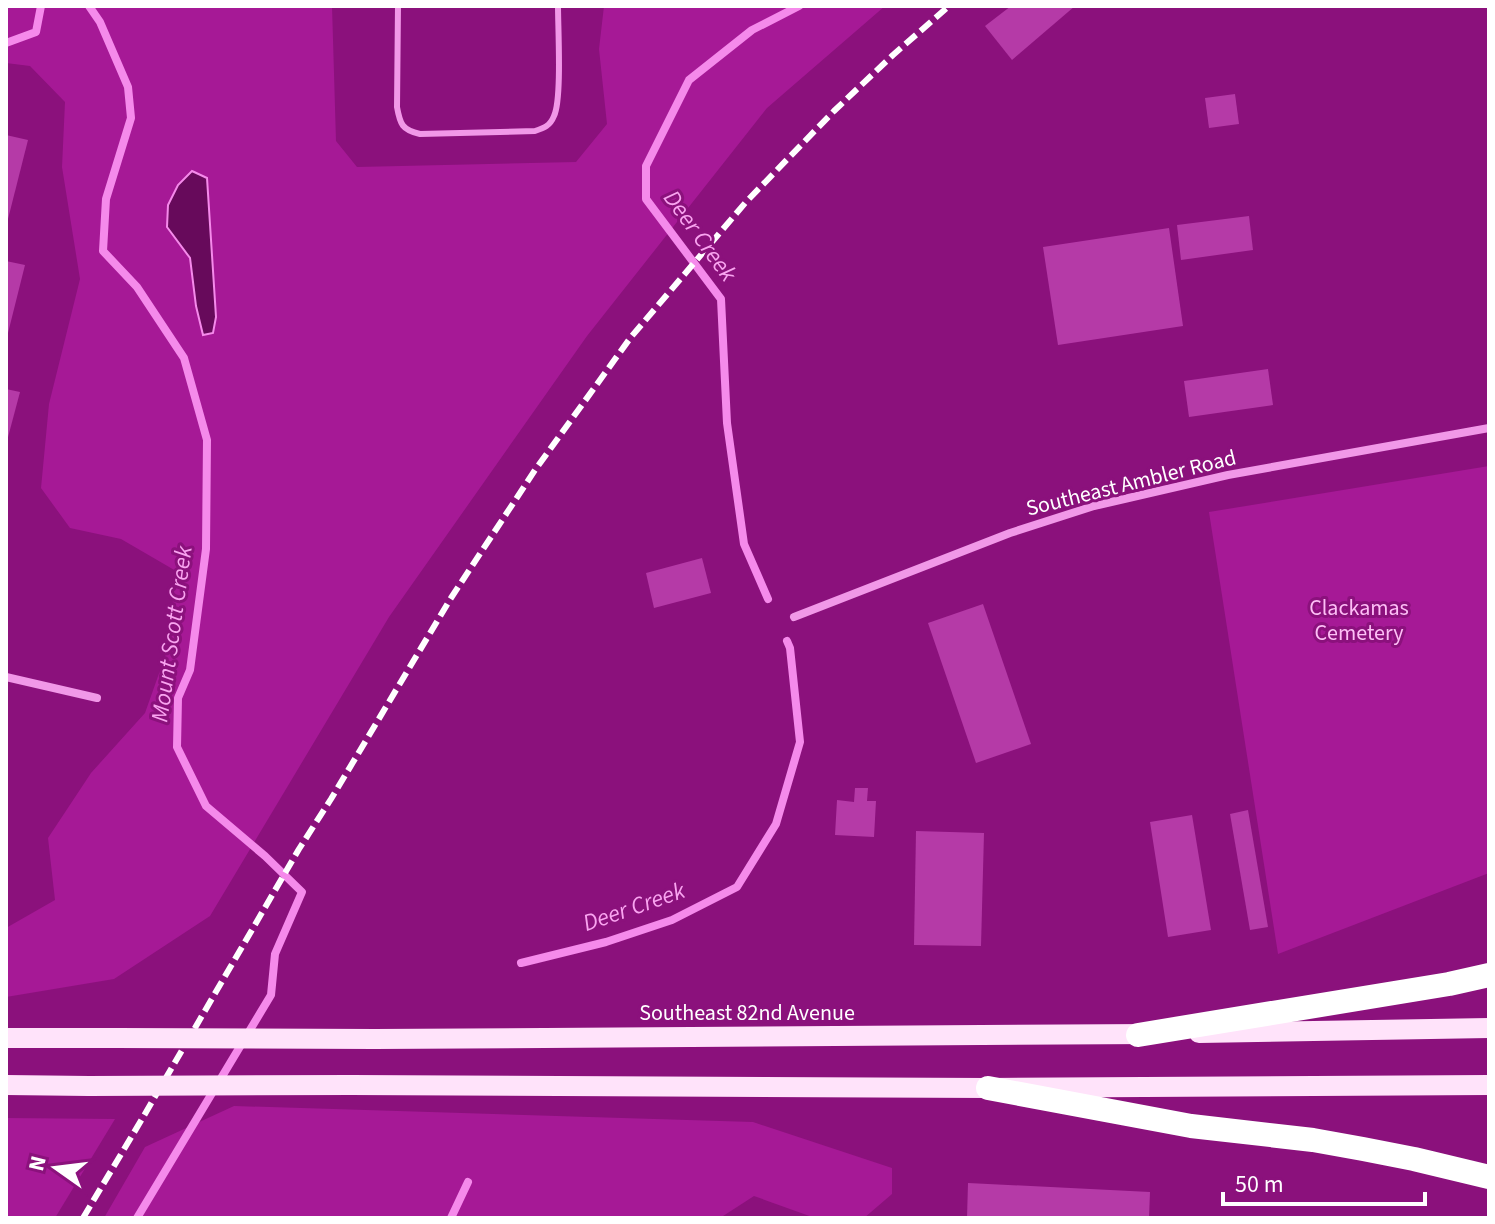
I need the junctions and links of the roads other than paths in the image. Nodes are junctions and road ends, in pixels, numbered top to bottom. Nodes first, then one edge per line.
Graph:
1 (398, 6) edge
2 (558, 6) edge
3 (1489, 428) edge
4 (794, 617) dead end
5 (6, 677) edge
6 (97, 698) dead end
7 (1489, 975) edge
8 (1489, 1028) edge
9 (1138, 1035) junction
10 (6, 1038) edge
11 (6, 1085) edge
12 (1489, 1085) edge
13 (988, 1088) junction
14 (1489, 1177) edge

1 - 2 lane
3 - 4 street, Southeast Ambler Road
5 - 6 street
7 - 9 highway
8 - 9 main road, Southeast 82nd Avenue
9 - 10 main road, Southeast 82nd Avenue, bridge
11 - 13 main road, bridge
12 - 13 main road
13 - 14 highway

